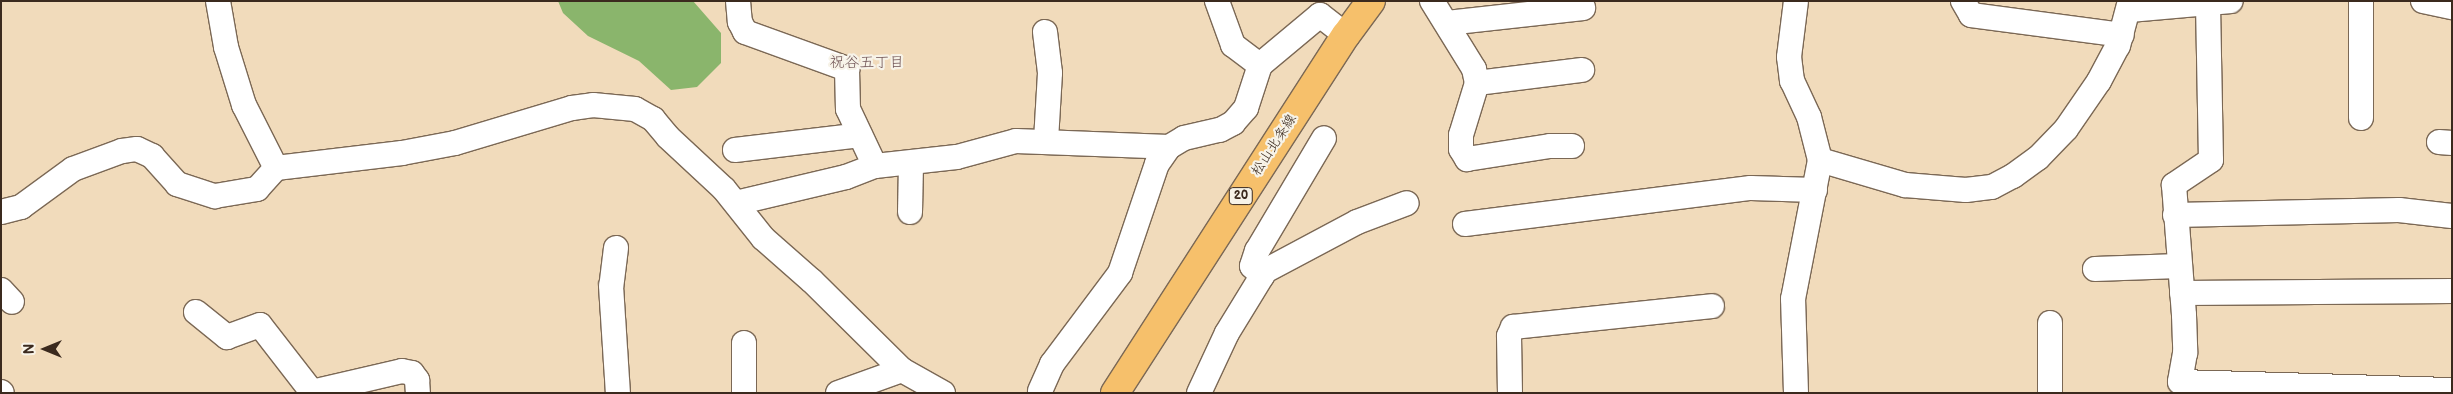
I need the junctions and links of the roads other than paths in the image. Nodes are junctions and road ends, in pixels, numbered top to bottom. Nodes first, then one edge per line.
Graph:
1 (218, 1) edge
2 (738, 1) edge
3 (1217, 1) edge
4 (1371, 1) edge
5 (1432, 1) edge
6 (1796, 1) edge
7 (1963, 1) edge
8 (2232, 1) edge
9 (2361, 1) edge
10 (2423, 1) edge
11 (2202, 3) edge
12 (2130, 6) edge
13 (1316, 8) edge
14 (1583, 8) dead end
15 (2452, 8) edge
16 (1447, 23) junction
17 (1045, 32) dead end
18 (1346, 35) junction
19 (2122, 35) junction
20 (1260, 65) junction
21 (1582, 70) dead end
22 (1477, 83) junction
23 (2362, 118) dead end
24 (860, 135) junction
25 (1324, 138) dead end
26 (1046, 140) junction
27 (1572, 146) dead end
28 (1169, 147) junction
29 (734, 150) dead end
30 (1820, 160) junction
31 (911, 163) junction
32 (875, 166) junction
33 (276, 168) junction
34 (1815, 190) junction
35 (736, 203) junction
36 (1407, 204) dead end
37 (1, 212) edge
38 (910, 212) dead end
39 (2175, 215) junction
40 (2452, 216) edge
41 (1465, 224) dead end
42 (616, 248) dead end
43 (2179, 266) junction
44 (2095, 269) dead end
45 (1262, 276) junction
46 (2452, 291) edge
47 (2182, 293) junction
48 (1712, 306) dead end
49 (196, 312) dead end
50 (2050, 323) dead end
51 (744, 343) dead end
52 (902, 370) junction
53 (2391, 390) edge
54 (2452, 390) edge
55 (1039, 392) edge
56 (418, 393) edge
57 (618, 393) edge
58 (744, 393) edge
59 (838, 393) edge
60 (943, 393) edge
61 (1115, 393) edge
62 (1199, 393) edge
63 (1510, 393) edge
64 (1796, 393) edge
65 (2050, 393) edge

1 - 33 street
2 - 24 street
3 - 20 street
4 - 18 main road, 松山北条線 / 20
5 - 16 street
6 - 30 street
7 - 19 street
8 - 11 street
9 - 23 street
10 - 15 street
11 - 12 street
11 - 39 street
12 - 19 street
13 - 18 street
13 - 20 street
14 - 16 street
16 - 22 street
17 - 26 street
18 - 61 main road, 松山北条線 / 20
19 - 30 street
20 - 28 street
21 - 22 street
22 - 27 street
24 - 29 street
24 - 32 street
25 - 45 street
26 - 28 street
26 - 31 street
28 - 55 street
30 - 34 street
31 - 32 street
31 - 38 street
32 - 35 street
33 - 35 street
33 - 37 street
34 - 41 street
34 - 64 street
35 - 52 street
36 - 45 street
39 - 40 street
39 - 43 street
42 - 57 street
43 - 44 street
43 - 47 street
45 - 62 street
46 - 47 street
47 - 53 street
48 - 63 street
49 - 56 street
50 - 65 street
51 - 58 street
52 - 59 street
52 - 60 street
53 - 54 street

